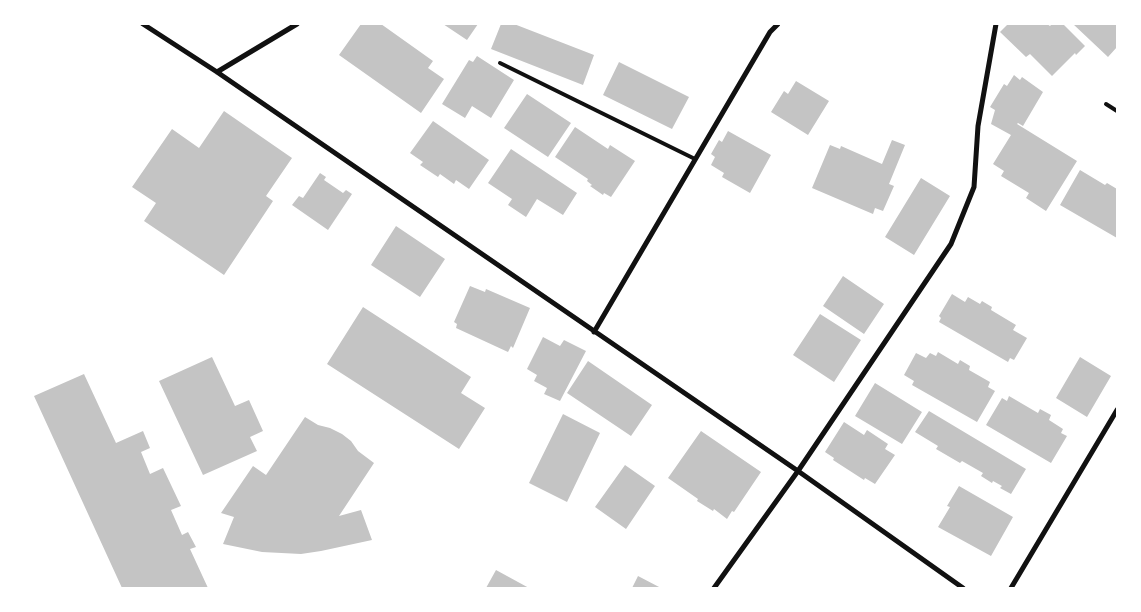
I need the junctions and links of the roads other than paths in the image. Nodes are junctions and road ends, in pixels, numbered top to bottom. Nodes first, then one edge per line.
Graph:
1 (143, 24) edge
2 (297, 24) edge
3 (778, 24) edge
4 (996, 24) edge
5 (500, 63) dead end
6 (217, 72) junction
7 (1106, 104) dead end
8 (1117, 111) edge
9 (695, 159) junction
10 (594, 332) junction
11 (1117, 410) edge
12 (798, 471) junction
13 (714, 588) edge
14 (963, 588) edge
15 (1011, 588) edge

1 - 6 street
2 - 6 street
3 - 9 street
4 - 12 street
5 - 9 lane
6 - 10 street
7 - 8 lane
9 - 10 street
10 - 12 street
11 - 15 street
12 - 13 street
12 - 14 street

